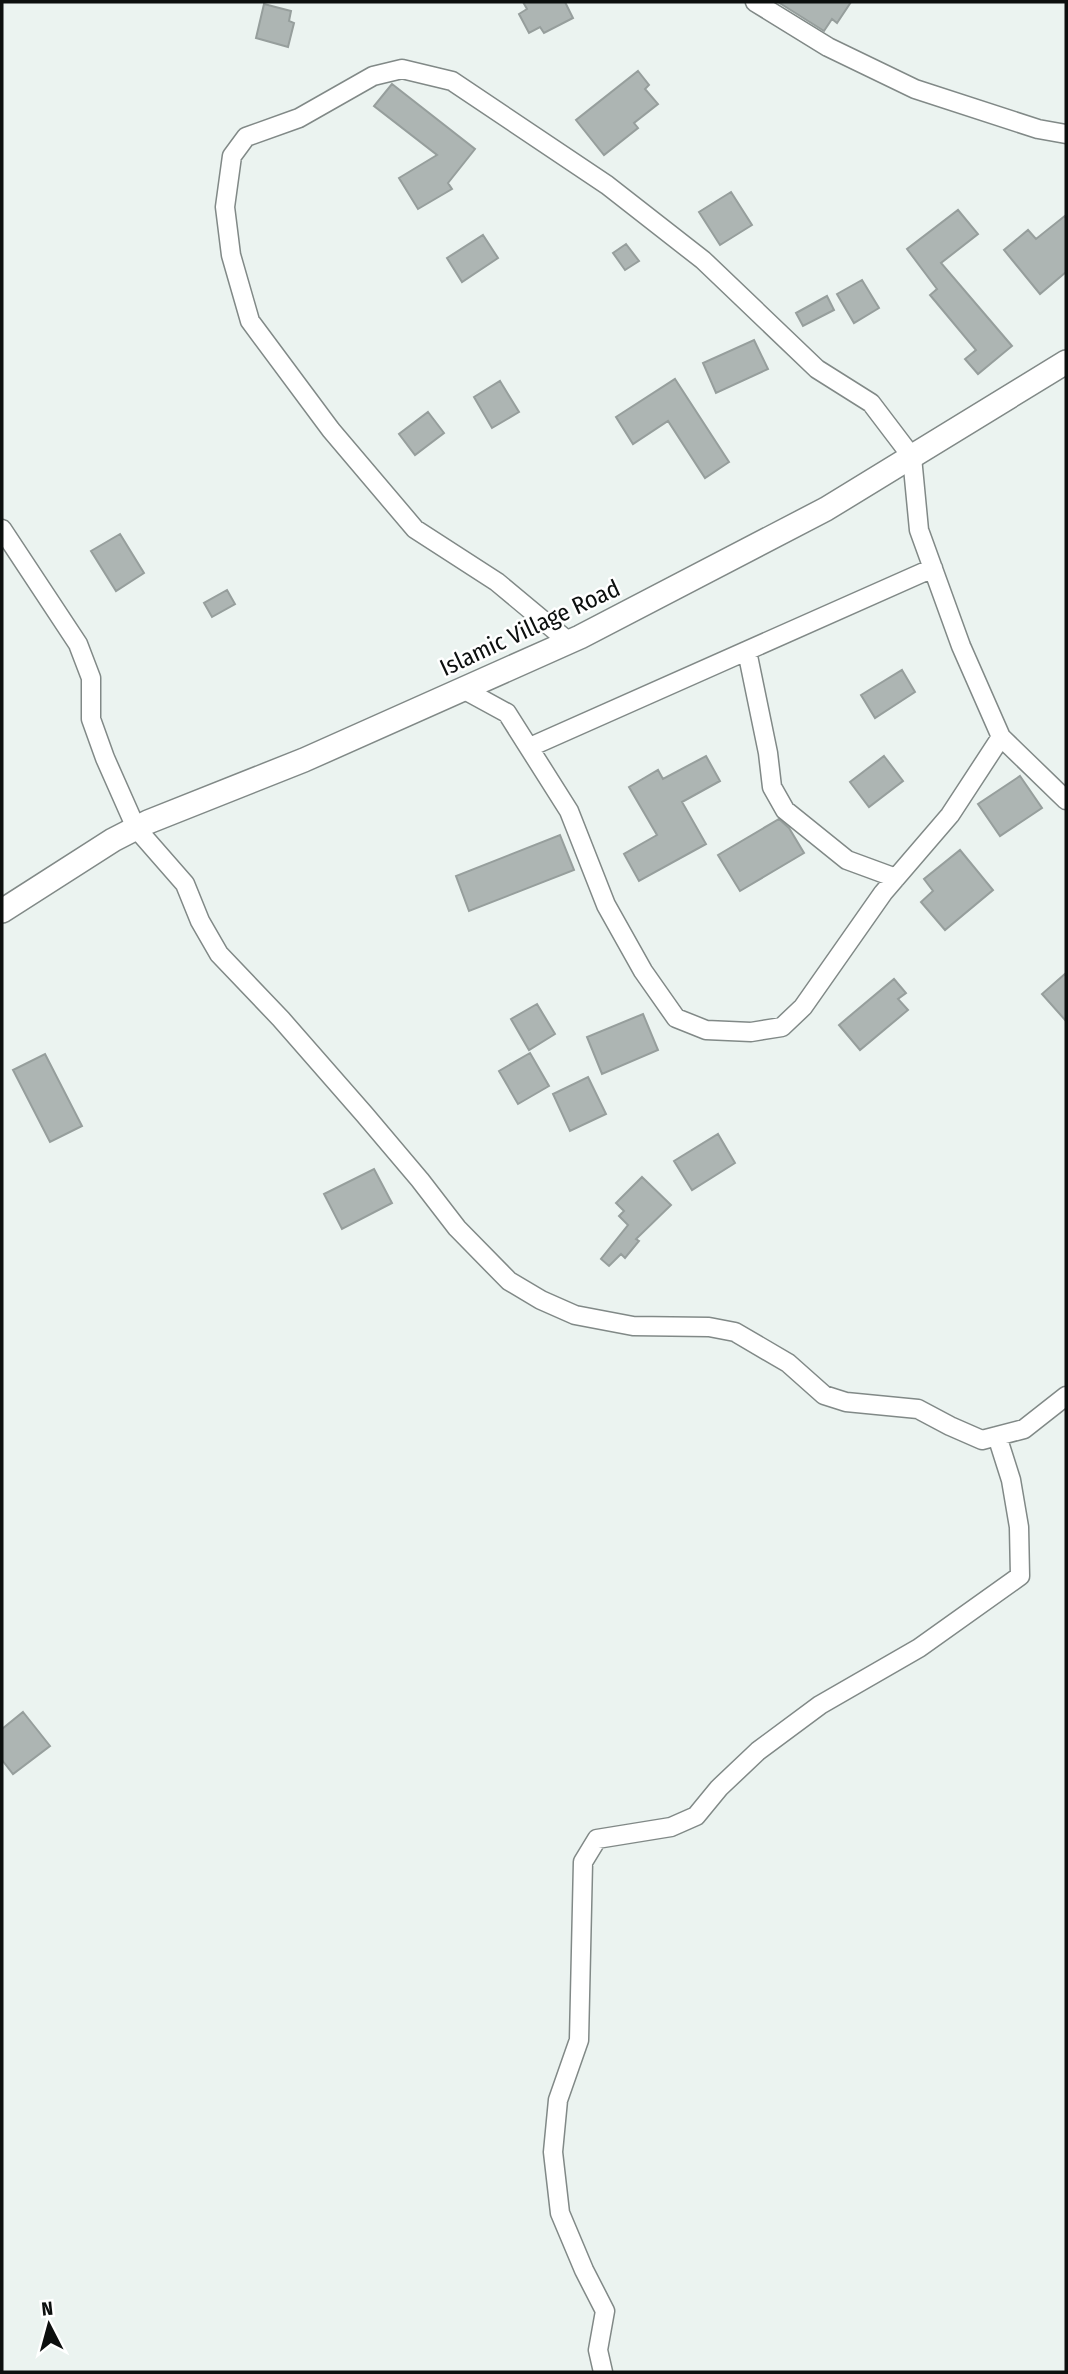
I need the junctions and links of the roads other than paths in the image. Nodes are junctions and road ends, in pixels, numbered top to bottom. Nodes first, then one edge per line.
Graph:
1 (755, 2) edge
2 (1066, 134) edge
3 (1066, 362) edge
4 (912, 457) junction
5 (2, 529) edge
6 (933, 568) junction
7 (569, 642) junction
8 (747, 651) junction
9 (463, 689) junction
10 (1001, 737) junction
11 (530, 747) junction
12 (1066, 800) edge
13 (136, 828) junction
14 (896, 878) junction
15 (2, 911) edge
16 (1066, 1396) edge
17 (997, 1436) junction
18 (603, 2372) edge

1 - 2 street
3 - 4 street, Islamic Village Road
4 - 6 street
4 - 7 street, Islamic Village Road
4 - 7 street
5 - 13 street
6 - 8 street
6 - 10 street
7 - 9 street, Islamic Village Road
8 - 11 street
8 - 14 street
9 - 11 street
9 - 13 street, Islamic Village Road
10 - 12 street
10 - 14 street
11 - 14 street
13 - 15 street, Islamic Village Road
13 - 17 street
16 - 17 street
17 - 18 street

